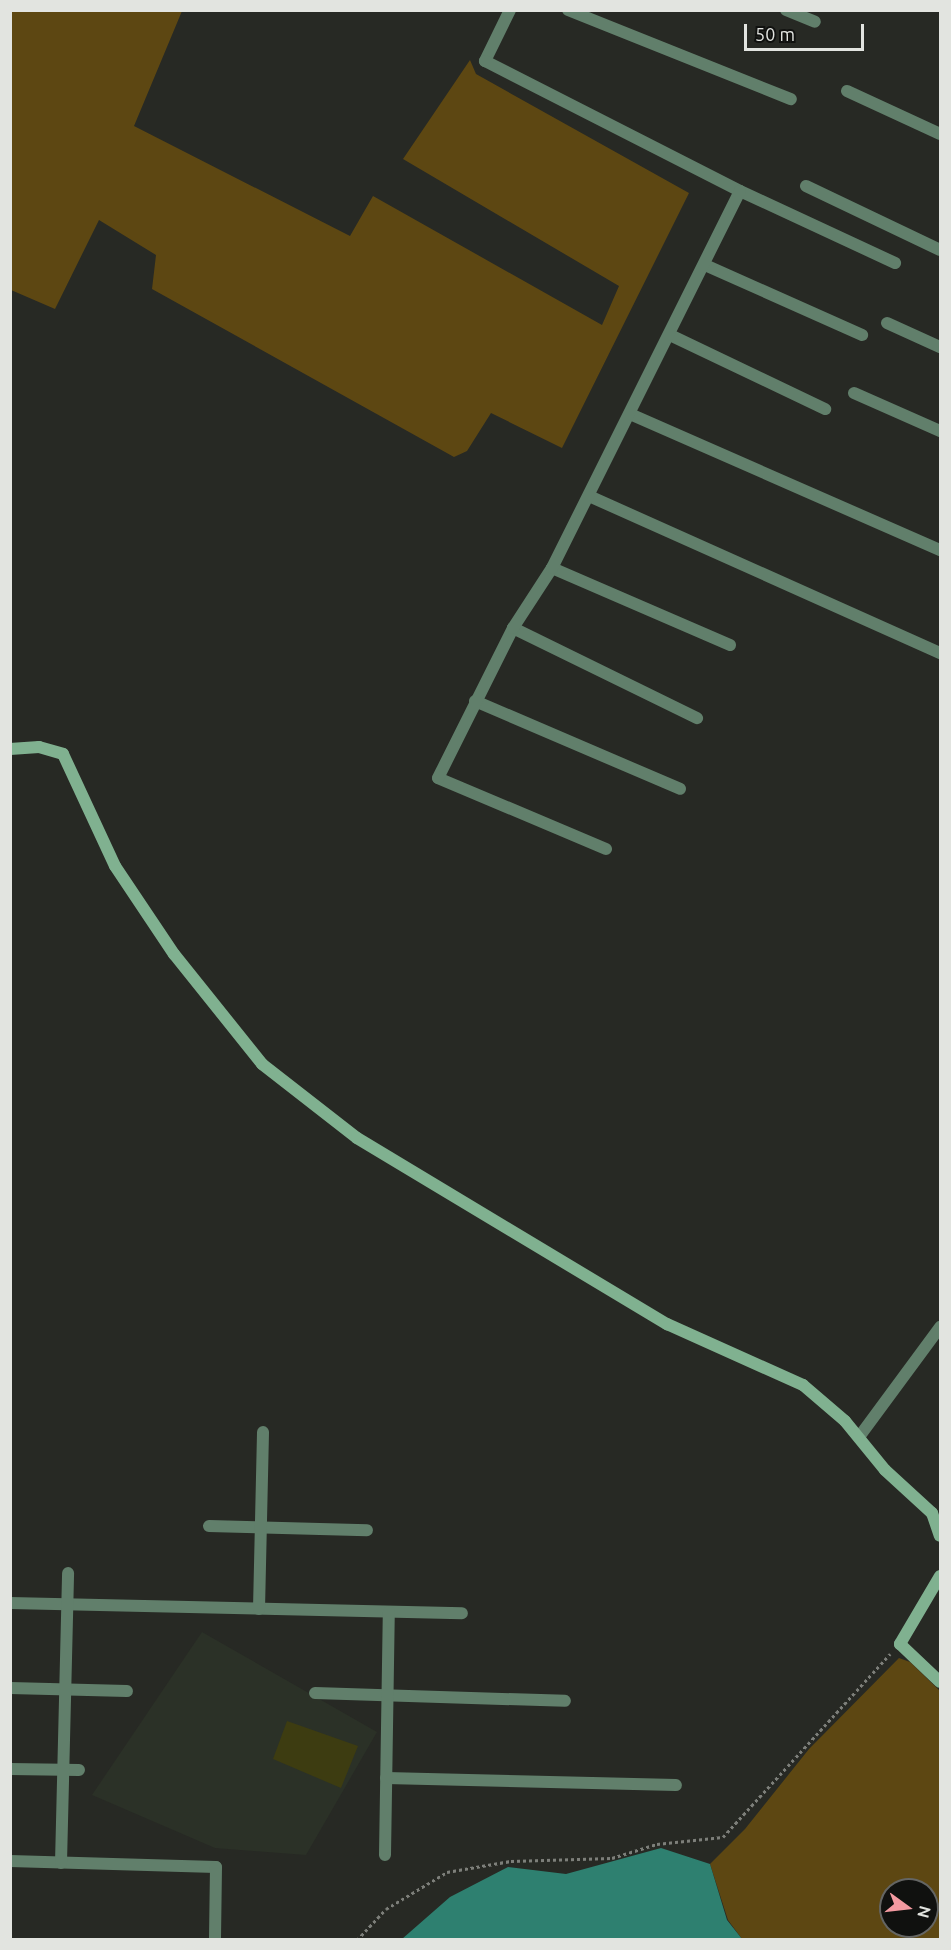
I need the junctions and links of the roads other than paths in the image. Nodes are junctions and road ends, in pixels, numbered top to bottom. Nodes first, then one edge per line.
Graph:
1 (510, 10) edge
2 (568, 10) edge
3 (786, 10) edge
4 (803, 14) edge
5 (815, 22) dead end
6 (847, 91) dead end
7 (791, 99) dead end
8 (940, 134) edge
9 (806, 186) dead end
10 (740, 190) junction
11 (940, 250) edge
12 (895, 263) dead end
13 (705, 265) junction
14 (887, 323) dead end
15 (670, 335) junction
16 (862, 335) dead end
17 (940, 347) edge
18 (854, 393) dead end
19 (825, 409) dead end
20 (630, 414) junction
21 (940, 431) edge
22 (589, 496) junction
23 (940, 550) edge
24 (552, 568) junction
25 (513, 628) junction
26 (730, 645) dead end
27 (940, 653) edge
28 (475, 701) junction
29 (697, 718) dead end
30 (10, 749) edge
31 (680, 789) dead end
32 (606, 849) dead end
33 (940, 1327) edge
34 (263, 1432) dead end
35 (859, 1437) junction
36 (209, 1526) dead end
37 (261, 1527) junction
38 (367, 1530) dead end
39 (940, 1536) edge
40 (68, 1573) dead end
41 (940, 1576) edge
42 (10, 1603) edge
43 (67, 1604) junction
44 (259, 1609) junction
45 (389, 1612) junction
46 (462, 1614) dead end
47 (940, 1682) edge
48 (10, 1688) edge
49 (65, 1689) junction
50 (127, 1691) dead end
51 (315, 1693) dead end
52 (388, 1695) junction
53 (565, 1701) dead end
54 (10, 1769) edge
55 (63, 1770) junction
56 (79, 1770) dead end
57 (386, 1778) junction
58 (676, 1785) dead end
59 (385, 1855) dead end
60 (10, 1862) edge
61 (61, 1863) junction
62 (214, 1940) edge

1 - 10 street
2 - 7 street
3 - 4 street
4 - 5 street
6 - 8 street
9 - 11 street
10 - 12 street
10 - 13 street
13 - 15 street
13 - 16 street
14 - 17 street
15 - 19 street
15 - 20 street
18 - 21 street
20 - 22 street
20 - 23 street
22 - 24 street
22 - 27 street
24 - 25 street
24 - 26 street
25 - 28 street
25 - 29 street
28 - 31 street
28 - 32 street
30 - 35 street
33 - 35 street
34 - 37 street
35 - 39 street
36 - 37 street
37 - 38 street
37 - 44 street
40 - 43 street
41 - 47 street
42 - 43 street
43 - 44 street
43 - 49 street
44 - 45 street
45 - 46 street
45 - 52 street
48 - 49 street
49 - 50 street
49 - 55 street
51 - 52 street
52 - 53 street
52 - 57 street
54 - 55 street
55 - 56 street
55 - 61 street
57 - 58 street
57 - 59 street
60 - 61 street
61 - 62 street

